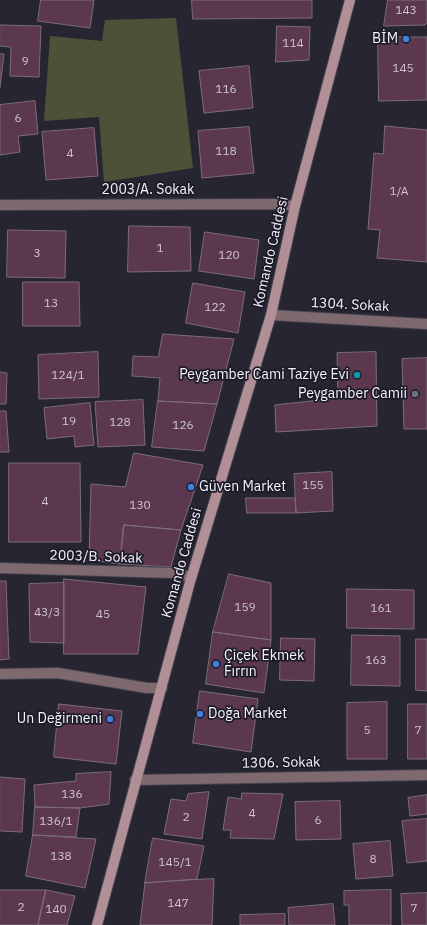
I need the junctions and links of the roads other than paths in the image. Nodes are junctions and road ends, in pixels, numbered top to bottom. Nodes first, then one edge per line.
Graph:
1 (350, 0) edge
2 (0, 205) edge
3 (295, 206) junction
4 (271, 315) junction
5 (427, 324) edge
6 (0, 568) edge
7 (191, 577) junction
8 (0, 674) edge
9 (162, 688) junction
10 (427, 775) edge
11 (135, 780) junction
12 (97, 925) edge

1 - 3 main road, Komando Caddesi
2 - 3 street, 2003/A. Sokak
3 - 4 main road, Komando Caddesi
4 - 5 street, 1304. Sokak
4 - 7 main road, Komando Caddesi
6 - 7 street, 2003/B. Sokak
7 - 9 main road, Komando Caddesi
8 - 9 street
9 - 11 main road, Komando Caddesi
10 - 11 street, 1306. Sokak
11 - 12 main road, Komando Caddesi

